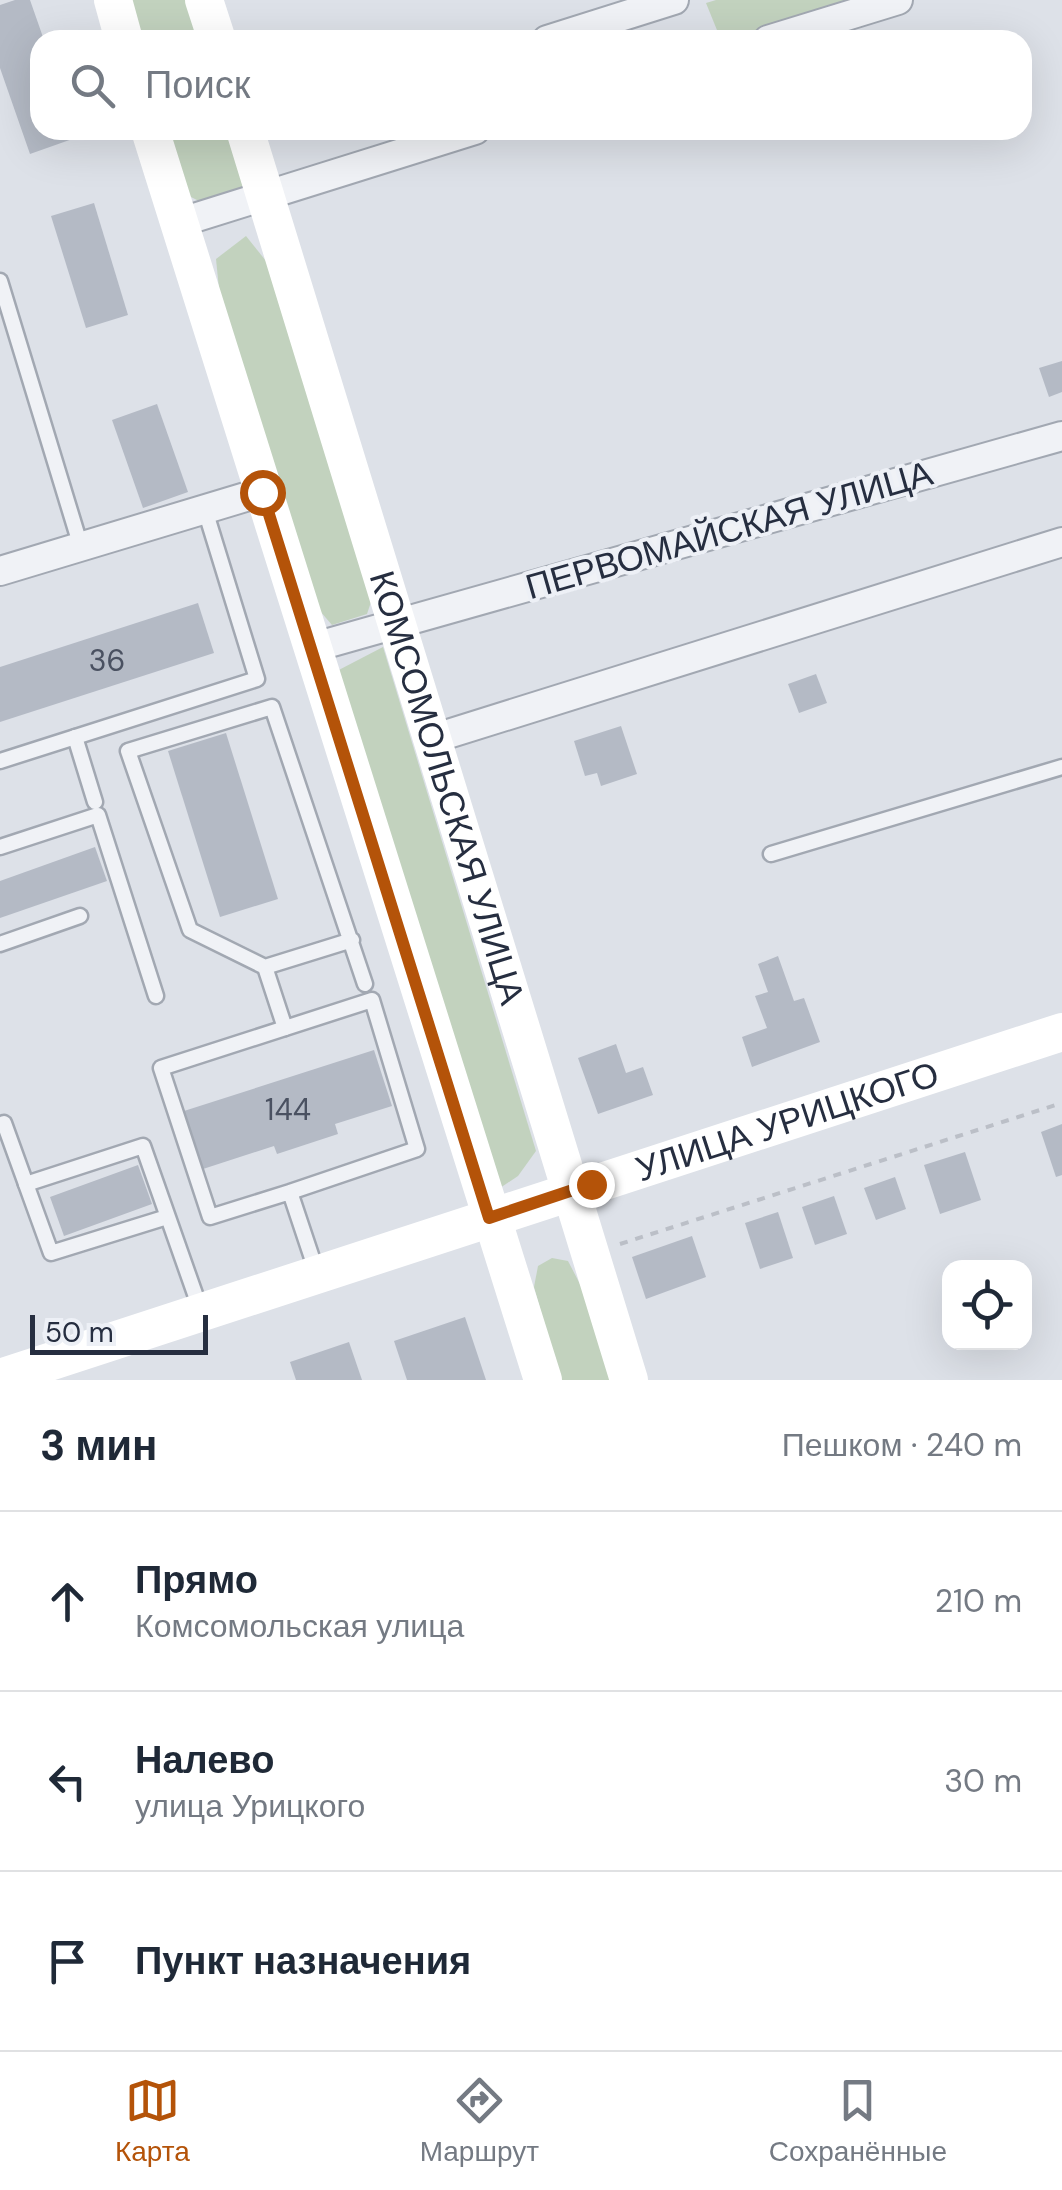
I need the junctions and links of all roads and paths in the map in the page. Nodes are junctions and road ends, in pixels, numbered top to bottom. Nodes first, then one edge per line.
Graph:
1 (113, 0) edge
2 (204, 0) edge
3 (674, 0) edge
4 (898, 0) edge
5 (121, 30) edge
6 (214, 30) edge
7 (579, 30) edge
8 (800, 30) edge
9 (153, 140) edge
10 (253, 140) edge
11 (442, 140) edge
12 (266, 194) junction
13 (178, 224) junction
14 (0, 281) edge
15 (1062, 436) edge
16 (262, 492) junction
17 (204, 510) junction
18 (1062, 542) edge
19 (81, 547) junction
20 (0, 571) edge
21 (397, 623) junction
22 (311, 648) junction
23 (76, 737) junction
24 (432, 738) junction
25 (0, 761) edge
26 (1062, 767) edge
27 (95, 802) dead end
28 (0, 847) edge
29 (771, 854) dead end
30 (80, 916) dead end
31 (352, 940) junction
32 (0, 944) edge
33 (266, 967) junction
34 (366, 984) dead end
35 (156, 996) dead end
36 (285, 1028) junction
37 (1062, 1032) edge
38 (1062, 1103) edge
39 (4, 1122) dead end
40 (26, 1184) junction
41 (570, 1190) junction
42 (290, 1192) junction
43 (168, 1216) junction
44 (489, 1218) junction
45 (612, 1247) dead end
46 (317, 1274) junction
47 (201, 1312) junction
48 (0, 1378) edge
49 (543, 1380) edge
50 (629, 1380) edge

1 - 5 street
2 - 6 street
3 - 7 street
4 - 8 street
9 - 13 street
10 - 12 street, КОМСОМОЛЬСКАЯ УЛИЦА
11 - 12 street
12 - 13 street
12 - 21 street, КОМСОМОЛЬСКАЯ УЛИЦА
13 - 16 street
14 - 19 lane
15 - 21 street, ПЕРВОМАЙСКАЯ УЛИЦА
16 - 17 street
16 - 22 street
17 - 19 street
17 - 23 lane
18 - 24 street
19 - 20 street
21 - 22 street, ПЕРВОМАЙСКАЯ УЛИЦА
21 - 24 street, КОМСОМОЛЬСКАЯ УЛИЦА
22 - 44 street
23 - 25 lane
23 - 27 lane
24 - 41 street, КОМСОМОЛЬСКАЯ УЛИЦА
26 - 29 lane
28 - 35 lane
30 - 32 lane
31 - 33 lane
31 - 33 lane
31 - 34 lane
33 - 36 lane
36 - 42 lane
36 - 42 lane
37 - 41 street, УЛИЦА УРИЦКОГО
38 - 45 path
39 - 40 lane
40 - 43 lane
40 - 43 lane
41 - 44 street, УЛИЦА УРИЦКОГО
41 - 50 street, КОМСОМОЛЬСКАЯ УЛИЦА
42 - 46 lane
43 - 47 lane
44 - 46 street, УЛИЦА УРИЦКОГО
44 - 49 street
46 - 47 street, УЛИЦА УРИЦКОГО
47 - 48 street, УЛИЦА УРИЦКОГО

